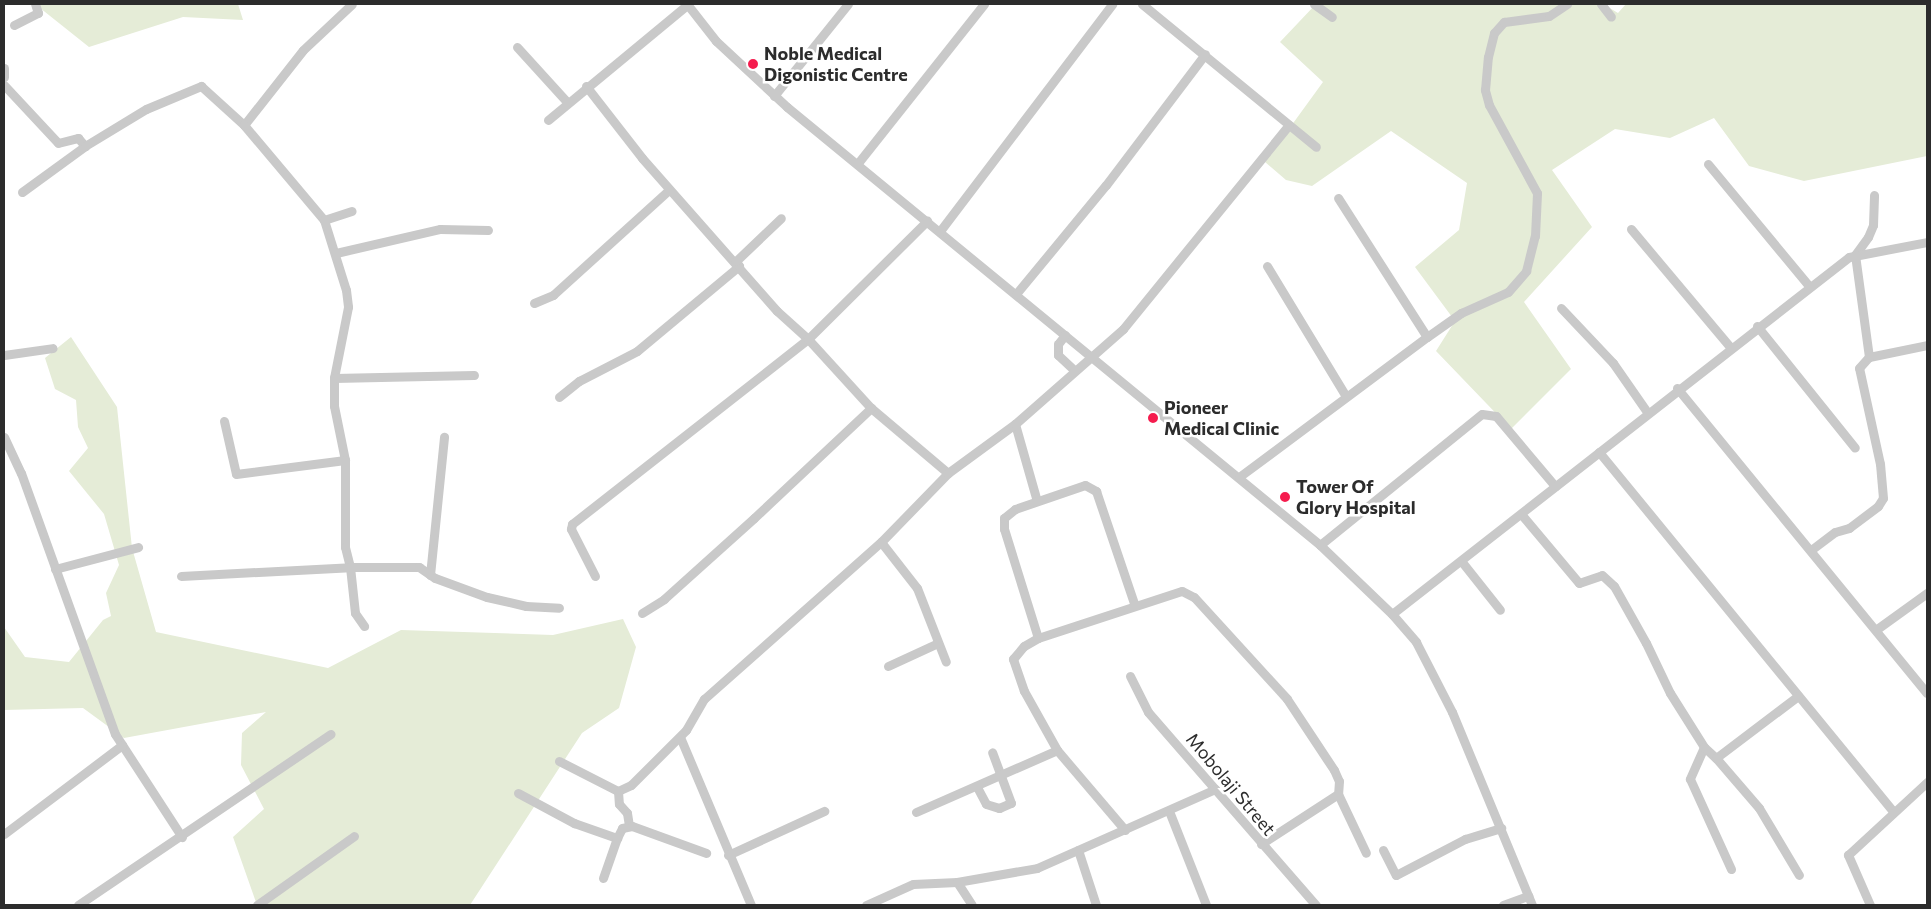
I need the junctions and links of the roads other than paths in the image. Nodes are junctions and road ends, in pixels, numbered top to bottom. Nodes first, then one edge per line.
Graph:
1 (35, 4) edge
2 (352, 4) edge
3 (687, 4) edge
4 (848, 4) edge
5 (984, 4) edge
6 (1112, 4) edge
7 (1142, 4) edge
8 (1314, 4) edge
9 (1567, 4) edge
10 (1601, 4) edge
11 (1332, 17) dead end
12 (1611, 17) dead end
13 (14, 25) dead end
14 (517, 47) dead end
15 (1205, 54) junction
16 (4, 68) edge
17 (4, 77) edge
18 (4, 85) edge
19 (586, 86) junction
20 (774, 96) junction
21 (567, 102) junction
22 (548, 120) dead end
23 (1289, 124) junction
24 (244, 125) junction
25 (85, 146) junction
26 (1316, 148) dead end
27 (858, 163) junction
28 (1708, 164) dead end
29 (669, 190) junction
30 (22, 192) dead end
31 (1874, 195) dead end
32 (1338, 198) dead end
33 (352, 211) dead end
34 (781, 218) dead end
35 (324, 220) junction
36 (926, 221) junction
37 (1631, 229) dead end
38 (488, 230) dead end
39 (940, 231) junction
40 (1927, 242) edge
41 (336, 253) junction
42 (1855, 255) junction
43 (739, 266) junction
44 (1267, 266) dead end
45 (1809, 286) junction
46 (1016, 294) junction
47 (534, 303) dead end
48 (1561, 308) dead end
49 (1757, 326) junction
50 (1066, 335) junction
51 (1427, 337) junction
52 (808, 339) junction
53 (1927, 345) edge
54 (1730, 347) junction
55 (53, 348) dead end
56 (4, 355) edge
57 (1092, 356) junction
58 (1869, 357) junction
59 (1075, 371) junction
60 (474, 375) dead end
61 (334, 378) junction
62 (1677, 388) junction
63 (1345, 395) junction
64 (559, 397) dead end
65 (871, 408) junction
66 (1647, 412) junction
67 (224, 421) dead end
68 (1015, 424) junction
69 (444, 436) dead end
70 (4, 437) edge
71 (1855, 448) dead end
72 (1599, 452) junction
73 (345, 460) junction
74 (948, 473) junction
75 (1239, 477) junction
76 (1555, 486) junction
77 (1037, 501) junction
78 (1521, 514) junction
79 (881, 542) junction
80 (1320, 545) junction
81 (138, 547) dead end
82 (1811, 550) junction
83 (1462, 562) junction
84 (350, 566) junction
85 (55, 569) junction
86 (430, 575) junction
87 (181, 576) dead end
88 (595, 576) dead end
89 (1927, 592) edge
90 (1135, 606) junction
91 (559, 608) dead end
92 (1500, 610) dead end
93 (642, 613) dead end
94 (1392, 614) junction
95 (364, 626) dead end
96 (1877, 629) junction
97 (1038, 638) junction
98 (938, 643) junction
99 (946, 662) dead end
100 (888, 666) dead end
101 (1130, 676) dead end
102 (1927, 693) edge
103 (1798, 696) junction
104 (331, 734) dead end
105 (680, 737) junction
106 (122, 745) junction
107 (1704, 747) junction
108 (1058, 750) junction
109 (992, 752) dead end
110 (1716, 758) junction
111 (559, 761) dead end
112 (1002, 776) junction
113 (1926, 786) edge
114 (977, 787) junction
115 (1215, 789) junction
116 (618, 792) junction
117 (518, 793) dead end
118 (1338, 794) junction
119 (824, 811) dead end
120 (1169, 811) junction
121 (1893, 811) junction
122 (916, 812) dead end
123 (629, 826) junction
124 (1501, 828) junction
125 (1124, 830) junction
126 (4, 834) edge
127 (354, 836) dead end
128 (182, 837) junction
129 (617, 838) junction
130 (1260, 844) junction
131 (1078, 850) junction
132 (1383, 850) dead end
133 (706, 853) dead end
134 (1366, 853) dead end
135 (728, 855) junction
136 (1731, 869) dead end
137 (1799, 875) dead end
138 (603, 878) dead end
139 (957, 882) junction
140 (1528, 896) junction
141 (78, 905) edge
142 (257, 905) edge
143 (751, 905) edge
144 (866, 905) edge
145 (972, 905) edge
146 (1096, 905) edge
147 (1206, 905) edge
148 (1316, 905) edge
149 (1502, 905) edge
150 (1532, 905) edge
151 (1870, 905) edge

1 - 13 street
2 - 24 street
3 - 19 street
3 - 20 street
4 - 20 street
5 - 27 street
6 - 39 street
7 - 15 street
8 - 11 street
9 - 51 street
10 - 12 street
14 - 21 street
15 - 23 street
15 - 46 street
16 - 17 street
18 - 25 street
19 - 21 street
19 - 29 street
20 - 27 street
21 - 22 street
23 - 26 street
23 - 57 street
24 - 25 street
24 - 35 street
25 - 30 street
27 - 36 street
28 - 45 street
29 - 43 street
29 - 47 street
31 - 42 street
32 - 51 street
33 - 35 street
34 - 43 street
35 - 41 street
36 - 39 street
36 - 52 street
37 - 54 street
38 - 41 street
39 - 46 street
40 - 42 street
41 - 61 street
42 - 45 street
42 - 58 street
43 - 52 street
43 - 64 street
44 - 63 street
45 - 49 street
46 - 50 street
48 - 66 street
49 - 54 street
49 - 71 street
50 - 57 street
50 - 59 street
51 - 63 street
52 - 65 street
52 - 88 street
53 - 58 street
54 - 62 street
55 - 56 street
57 - 59 street
57 - 75 street
58 - 82 street
59 - 68 street
60 - 61 street
61 - 73 street
62 - 66 street
62 - 82 street
63 - 75 street
65 - 74 street
65 - 93 street
66 - 72 street
67 - 73 street
68 - 74 street
68 - 77 street
69 - 86 street
70 - 85 street
72 - 76 street
72 - 103 street
73 - 84 street
74 - 79 street
75 - 80 street
76 - 78 street
76 - 80 street
77 - 90 street
77 - 97 street
78 - 83 street
78 - 107 street
79 - 98 street
79 - 105 street
80 - 94 street
81 - 85 street
82 - 96 street
83 - 92 street
83 - 94 street
84 - 86 street
84 - 87 street
84 - 95 street
85 - 106 street
86 - 91 street
89 - 96 street
90 - 97 street
90 - 118 street
94 - 124 street
96 - 102 street
97 - 108 street
98 - 99 street
98 - 100 street
101 - 115 street, Mobolaji Street
103 - 110 street
103 - 121 street
104 - 128 street
105 - 116 street
105 - 135 street
106 - 126 street
106 - 128 street
107 - 110 street
107 - 136 street
108 - 112 street
108 - 125 street
109 - 112 street
110 - 137 street
111 - 116 street
112 - 114 street
112 - 114 street
113 - 121 street
114 - 122 street
115 - 120 street
115 - 130 street, Mobolaji Street
116 - 123 street
117 - 129 street
118 - 130 street
118 - 134 street
119 - 135 street
120 - 125 street
120 - 147 street
121 - 151 street
123 - 129 street
123 - 133 street
124 - 132 street
124 - 140 street
125 - 131 street
127 - 142 street
128 - 141 street
129 - 138 street
130 - 148 street, Mobolaji Street
131 - 139 street
131 - 146 street
135 - 143 street
139 - 144 street
139 - 145 street
140 - 149 street
140 - 150 street

